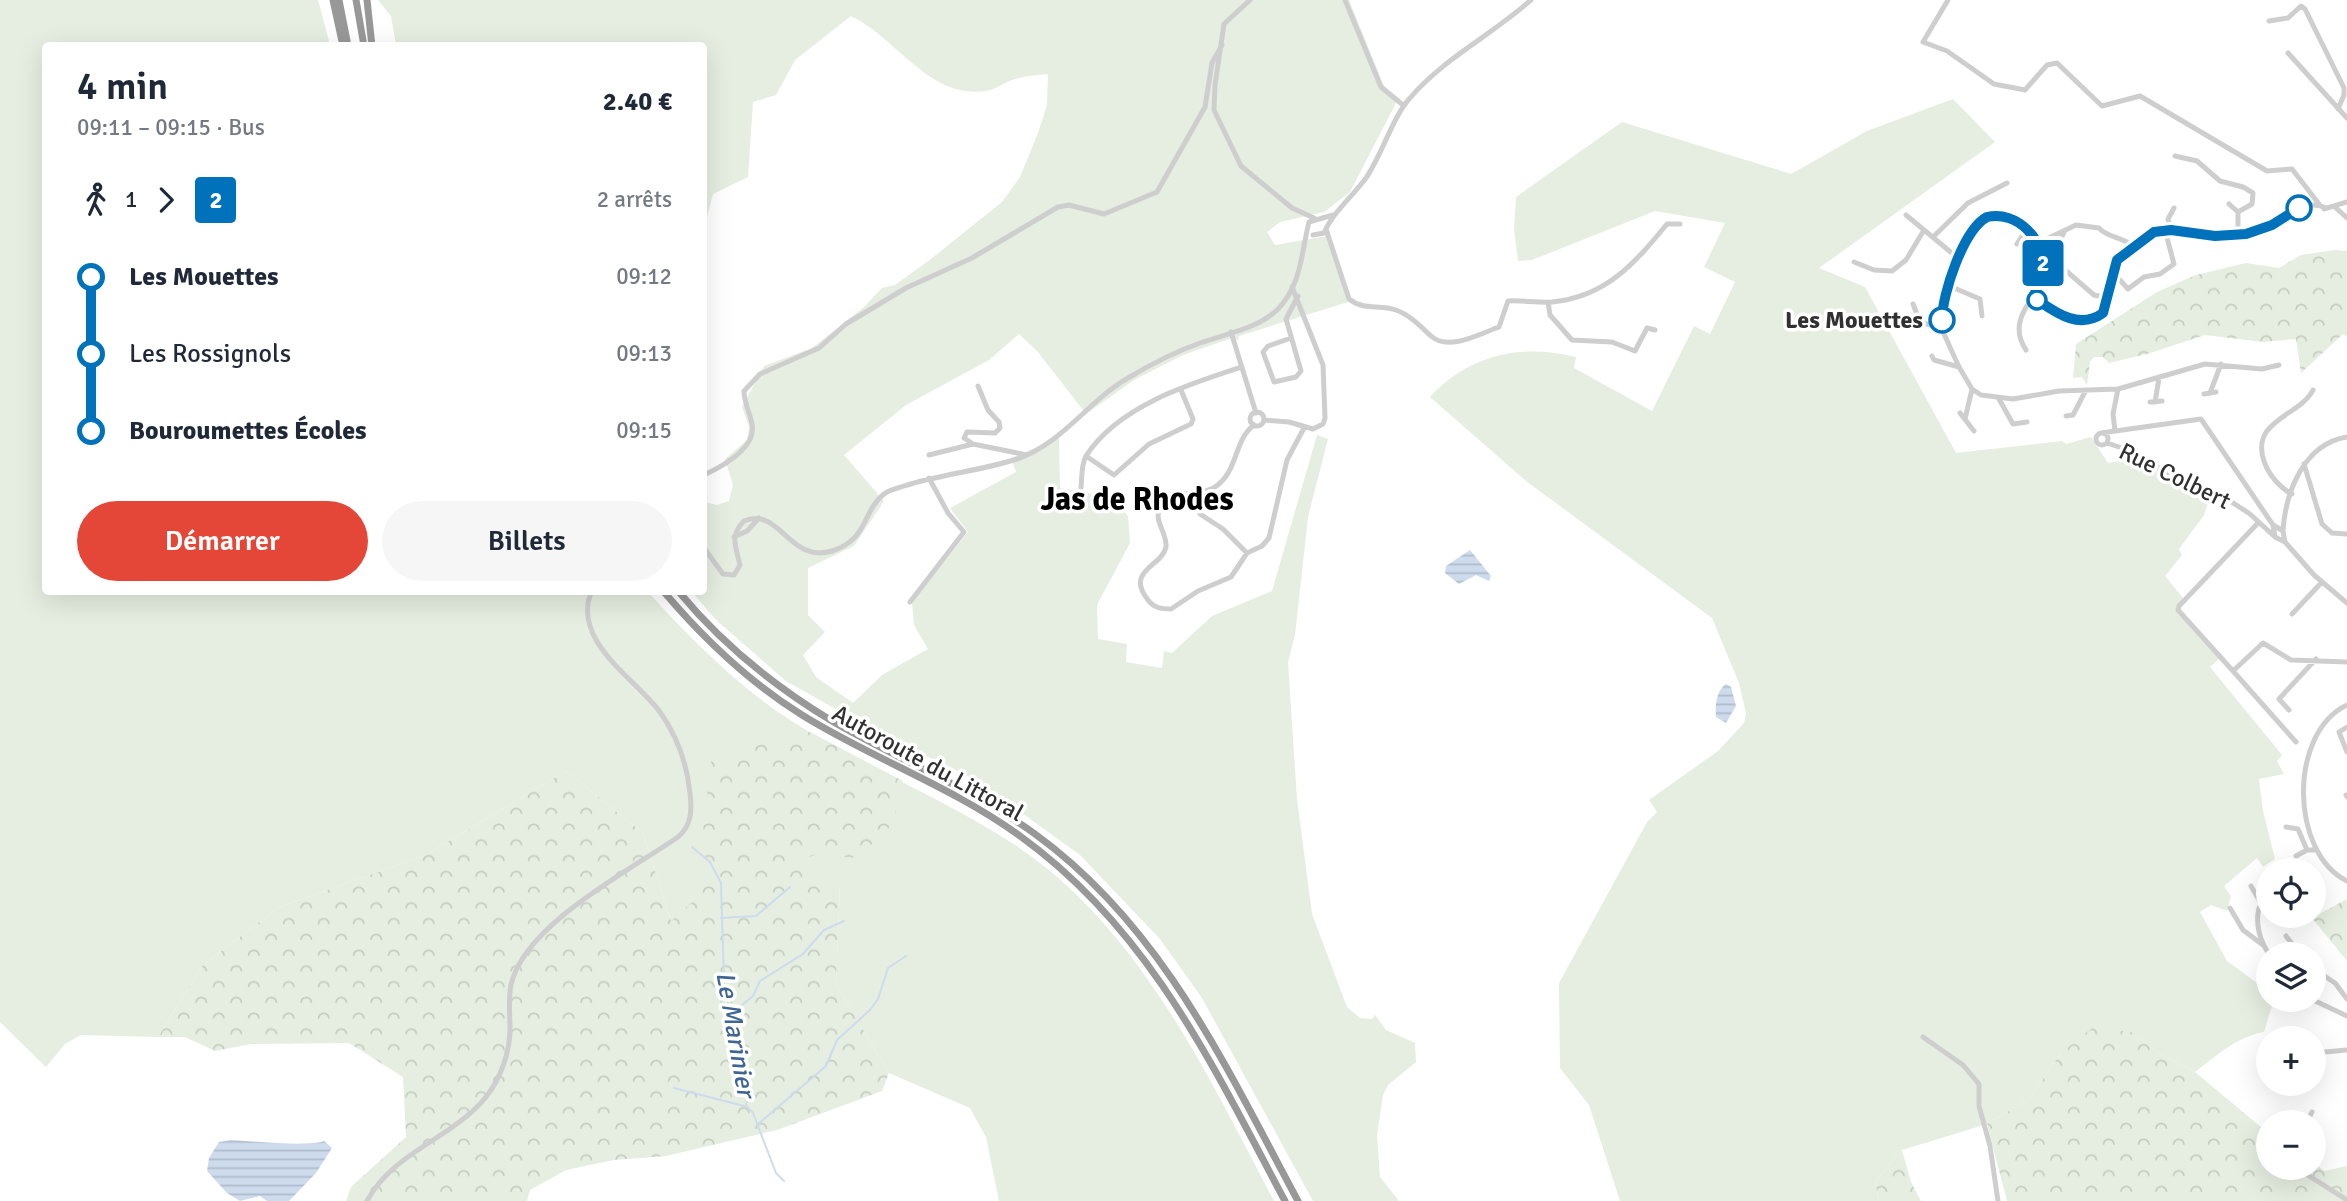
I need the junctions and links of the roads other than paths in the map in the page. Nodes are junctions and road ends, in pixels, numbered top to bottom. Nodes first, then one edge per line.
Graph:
1 (333, 0) edge
2 (339, 0) edge
3 (356, 0) edge
4 (368, 0) edge
5 (1250, 0) edge
6 (1345, 0) edge
7 (1531, 0) edge
8 (1948, 0) edge
9 (2269, 22) dead end
10 (344, 42) edge
11 (344, 42) edge
12 (363, 42) edge
13 (372, 42) edge
14 (1222, 45) junction
15 (2288, 53) dead end
16 (1212, 62) junction
17 (1220, 64) junction
18 (1210, 70) junction
19 (1215, 85) junction
20 (1404, 105) junction
21 (2338, 109) junction
22 (2347, 118) edge
23 (2175, 156) dead end
24 (2007, 183) dead end
25 (2310, 197) junction
26 (2229, 204) dead end
27 (2345, 204) edge
28 (2317, 206) junction
29 (2174, 208) dead end
30 (2336, 208) junction
31 (2238, 212) junction
32 (1332, 215) junction
33 (1906, 215) dead end
34 (2347, 217) edge
35 (1314, 220) junction
36 (1679, 224) dead end
37 (1308, 229) junction
38 (2027, 229) junction
39 (1325, 230) junction
40 (1924, 230) junction
41 (2168, 230) junction
42 (2064, 232) junction
43 (1313, 235) junction
44 (2238, 235) junction
45 (1933, 237) junction
46 (1307, 241) junction
47 (2038, 243) junction
48 (2017, 244) dead end
49 (2133, 246) junction
50 (1959, 259) junction
51 (1854, 262) dead end
52 (2112, 271) junction
53 (1947, 285) junction
54 (1292, 287) junction
55 (1298, 296) junction
56 (2033, 297) junction
57 (2108, 298) junction
58 (1548, 302) junction
59 (1913, 304) dead end
60 (1982, 316) dead end
61 (1944, 329) junction
62 (1655, 330) dead end
63 (1231, 332) junction
64 (1291, 338) junction
65 (2026, 350) dead end
66 (2221, 364) junction
67 (2279, 365) dead end
68 (1242, 367) junction
69 (1959, 367) junction
70 (1937, 369) dead end
71 (2159, 378) junction
72 (978, 386) dead end
73 (1972, 389) junction
74 (2118, 389) junction
75 (1181, 390) junction
76 (2086, 390) junction
77 (2313, 390) dead end
78 (2210, 393) dead end
79 (1999, 399) junction
80 (2156, 402) dead end
81 (1256, 412) junction
82 (2073, 415) dead end
83 (1264, 420) junction
84 (2027, 422) dead end
85 (1254, 425) junction
86 (1304, 428) junction
87 (1975, 430) dead end
88 (2115, 431) junction
89 (2347, 437) edge
90 (973, 444) junction
91 (929, 455) dead end
92 (1027, 455) junction
93 (1086, 456) junction
94 (2304, 464) junction
95 (707, 473) edge
96 (929, 478) junction
97 (2295, 482) junction
98 (2310, 485) junction
99 (1081, 488) dead end
100 (2292, 494) junction
101 (1198, 495) junction
102 (2285, 518) junction
103 (2258, 523) junction
104 (2278, 532) junction
105 (2347, 534) edge
106 (707, 552) edge
107 (1247, 553) junction
108 (2322, 582) junction
109 (591, 595) edge
110 (667, 595) edge
111 (682, 595) edge
112 (910, 601) dead end
113 (2347, 603) edge
114 (2292, 614) dead end
115 (2316, 659) junction
116 (2347, 662) edge
117 (2233, 671) junction
118 (2347, 705) edge
119 (2290, 710) dead end
120 (2347, 727) edge
121 (2296, 742) dead end
122 (2347, 752) edge
123 (2286, 827) dead end
124 (2306, 850) junction
125 (2316, 850) junction
126 (2296, 856) dead end
127 (2347, 881) edge
128 (2251, 886) dead end
129 (2256, 894) edge
130 (2230, 908) dead end
131 (2286, 936) dead end
132 (2257, 942) edge
133 (2291, 942) edge
134 (2326, 977) edge
135 (2347, 999) edge
136 (2326, 1006) edge
137 (2347, 1017) edge
138 (1923, 1037) dead end
139 (2347, 1050) edge
140 (2326, 1052) edge
141 (2315, 1180) edge
142 (2347, 1200) edge
143 (367, 1201) edge
144 (1285, 1201) edge
145 (1298, 1201) edge
146 (1998, 1201) edge

1 - 10 highway
2 - 11 highway
3 - 12 highway
4 - 13 highway
5 - 14 street
6 - 20 street
7 - 20 street
8 - 25 street
9 - 21 street
14 - 16 street
14 - 17 street
15 - 21 street
16 - 17 street
16 - 18 street
17 - 19 street
18 - 19 street
18 - 95 street
19 - 35 street
20 - 32 street
21 - 22 street
23 - 31 street
24 - 45 street
25 - 28 street
25 - 28 street
26 - 31 street
27 - 30 street
27 - 34 street
28 - 30 street
28 - 44 street
29 - 41 street
30 - 34 street
31 - 44 street
32 - 35 street
32 - 39 street
33 - 40 street
35 - 37 street
35 - 39 street
36 - 58 street
37 - 43 street
37 - 46 street
38 - 47 street
38 - 48 street
38 - 50 street
39 - 43 street
39 - 58 street
40 - 45 street
40 - 51 street
41 - 44 street
41 - 49 street
41 - 52 street
42 - 47 street
42 - 49 street
42 - 57 street
43 - 46 street
45 - 50 street
46 - 54 street
47 - 56 street
49 - 52 street
50 - 53 street
52 - 57 street
53 - 60 street
53 - 61 street
54 - 55 street
54 - 63 street
55 - 64 street
55 - 86 street
56 - 57 street
56 - 65 street
58 - 62 street
59 - 61 street
61 - 69 street
63 - 68 street
63 - 92 street
64 - 64 street
66 - 67 street
66 - 71 street
66 - 78 street
68 - 75 street
68 - 81 street
69 - 70 street
69 - 73 street
71 - 74 street
71 - 80 street
72 - 90 street
73 - 79 street
73 - 87 street
74 - 76 street
74 - 88 street
75 - 93 street
75 - 93 street
76 - 79 street
76 - 82 street
77 - 100 street
79 - 84 street
81 - 83 street
81 - 85 street
83 - 85 street
83 - 86 street
85 - 101 street
86 - 107 street
88 - 103 street, Rue Colbert
88 - 104 street
89 - 94 street
90 - 91 street
90 - 92 street
92 - 96 street
93 - 99 street
94 - 97 street
94 - 98 street
96 - 106 street
96 - 112 street
97 - 98 street
97 - 100 street
98 - 105 street
100 - 102 street
101 - 107 street
101 - 107 street
102 - 104 street
102 - 104 street
103 - 104 street, Rue Colbert
103 - 117 street
104 - 108 street
108 - 113 street
108 - 114 street
109 - 143 street
110 - 144 highway, Autoroute du Littoral
111 - 145 highway, Autoroute du Littoral
115 - 116 street
115 - 117 street
115 - 119 street
117 - 121 street
118 - 125 street
120 - 122 street
123 - 124 street
124 - 125 street
124 - 126 street
125 - 127 street
128 - 129 street
130 - 132 street
131 - 133 street
134 - 135 street
136 - 137 street
138 - 146 street
139 - 140 street
141 - 142 street

